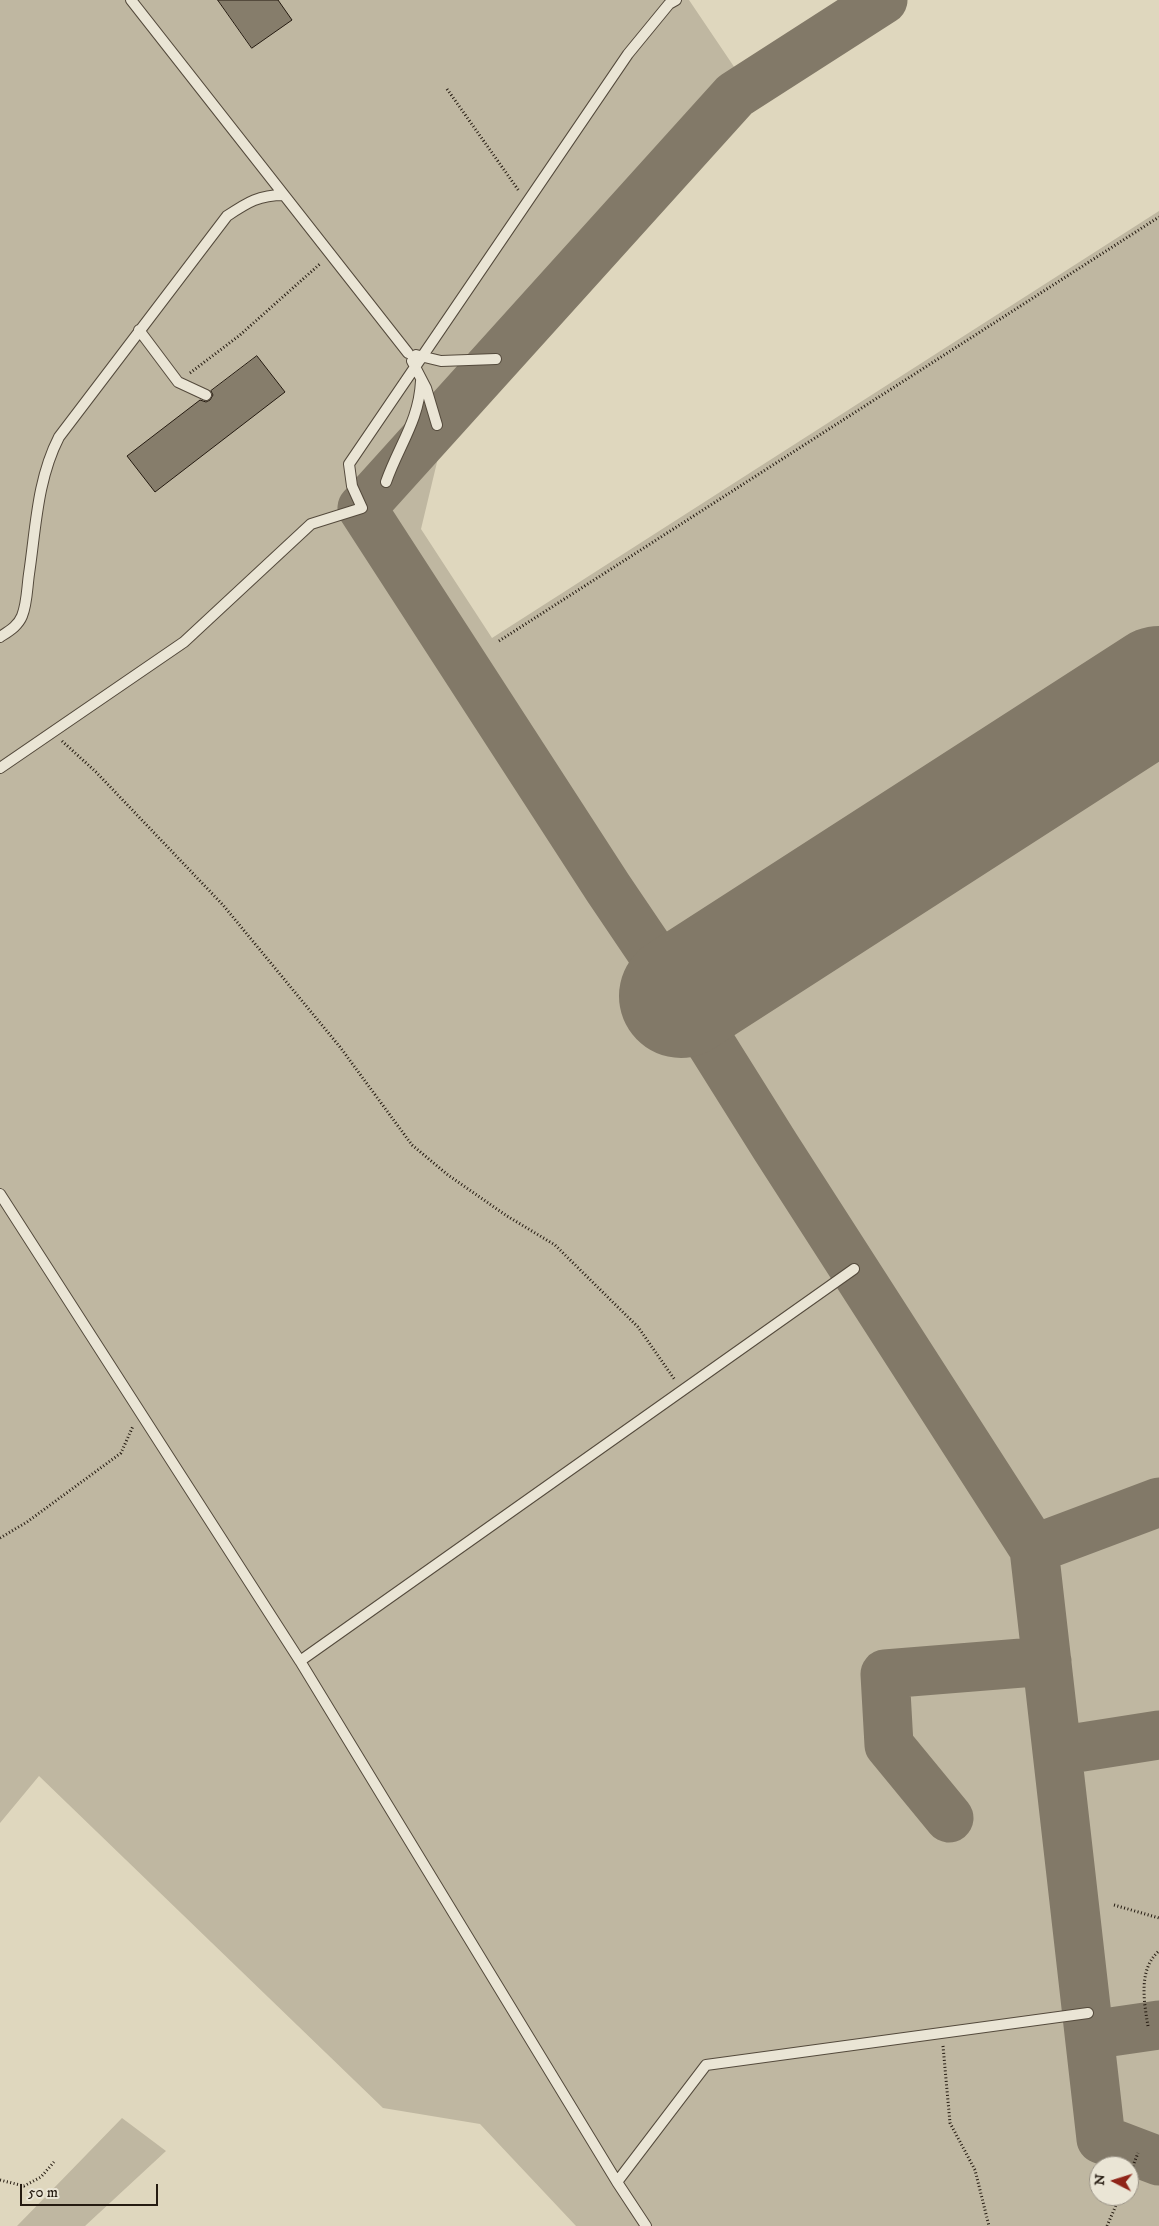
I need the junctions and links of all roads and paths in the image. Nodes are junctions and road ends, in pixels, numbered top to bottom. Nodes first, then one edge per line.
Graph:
1 (131, 0) edge
2 (676, 0) edge
3 (447, 88) dead end
4 (284, 195) junction
5 (527, 202) junction
6 (1159, 217) edge
7 (330, 254) junction
8 (139, 330) junction
9 (408, 352) junction
10 (421, 356) junction
11 (496, 359) dead end
12 (414, 367) junction
13 (421, 380) junction
14 (178, 382) junction
15 (206, 395) dead end
16 (437, 425) dead end
17 (386, 482) dead end
18 (0, 637) edge
19 (499, 641) dead end
20 (52, 732) junction
21 (0, 768) edge
22 (0, 1194) edge
23 (854, 1269) dead end
24 (683, 1390) junction
25 (139, 1410) junction
26 (0, 1538) edge
27 (300, 1661) junction
28 (1114, 1904) dead end
29 (1159, 1918) edge
30 (1159, 1951) edge
31 (1088, 2013) dead end
32 (1148, 2026) dead end
33 (942, 2033) junction
34 (1138, 2153) dead end
35 (1137, 2156) edge
36 (54, 2162) dead end
37 (0, 2180) edge
38 (617, 2182) junction
39 (1116, 2206) edge
40 (646, 2226) edge
41 (989, 2226) edge
42 (1107, 2226) edge

1 - 4 lane
2 - 5 lane
3 - 5 path
4 - 7 lane
4 - 8 lane
5 - 10 lane
6 - 19 path
7 - 9 lane
7 - 14 path
8 - 14 lane
8 - 18 lane
9 - 10 lane
9 - 12 lane
10 - 11 lane
10 - 12 lane
12 - 13 lane
12 - 20 lane
13 - 16 lane
13 - 17 lane
14 - 15 lane
20 - 21 lane
20 - 24 path
22 - 25 lane
23 - 24 lane
24 - 27 lane
25 - 26 path
25 - 27 lane
27 - 38 lane
28 - 29 path
30 - 32 path
31 - 33 lane
33 - 38 lane
33 - 41 path
34 - 35 path
36 - 37 path
38 - 40 lane
39 - 42 path

